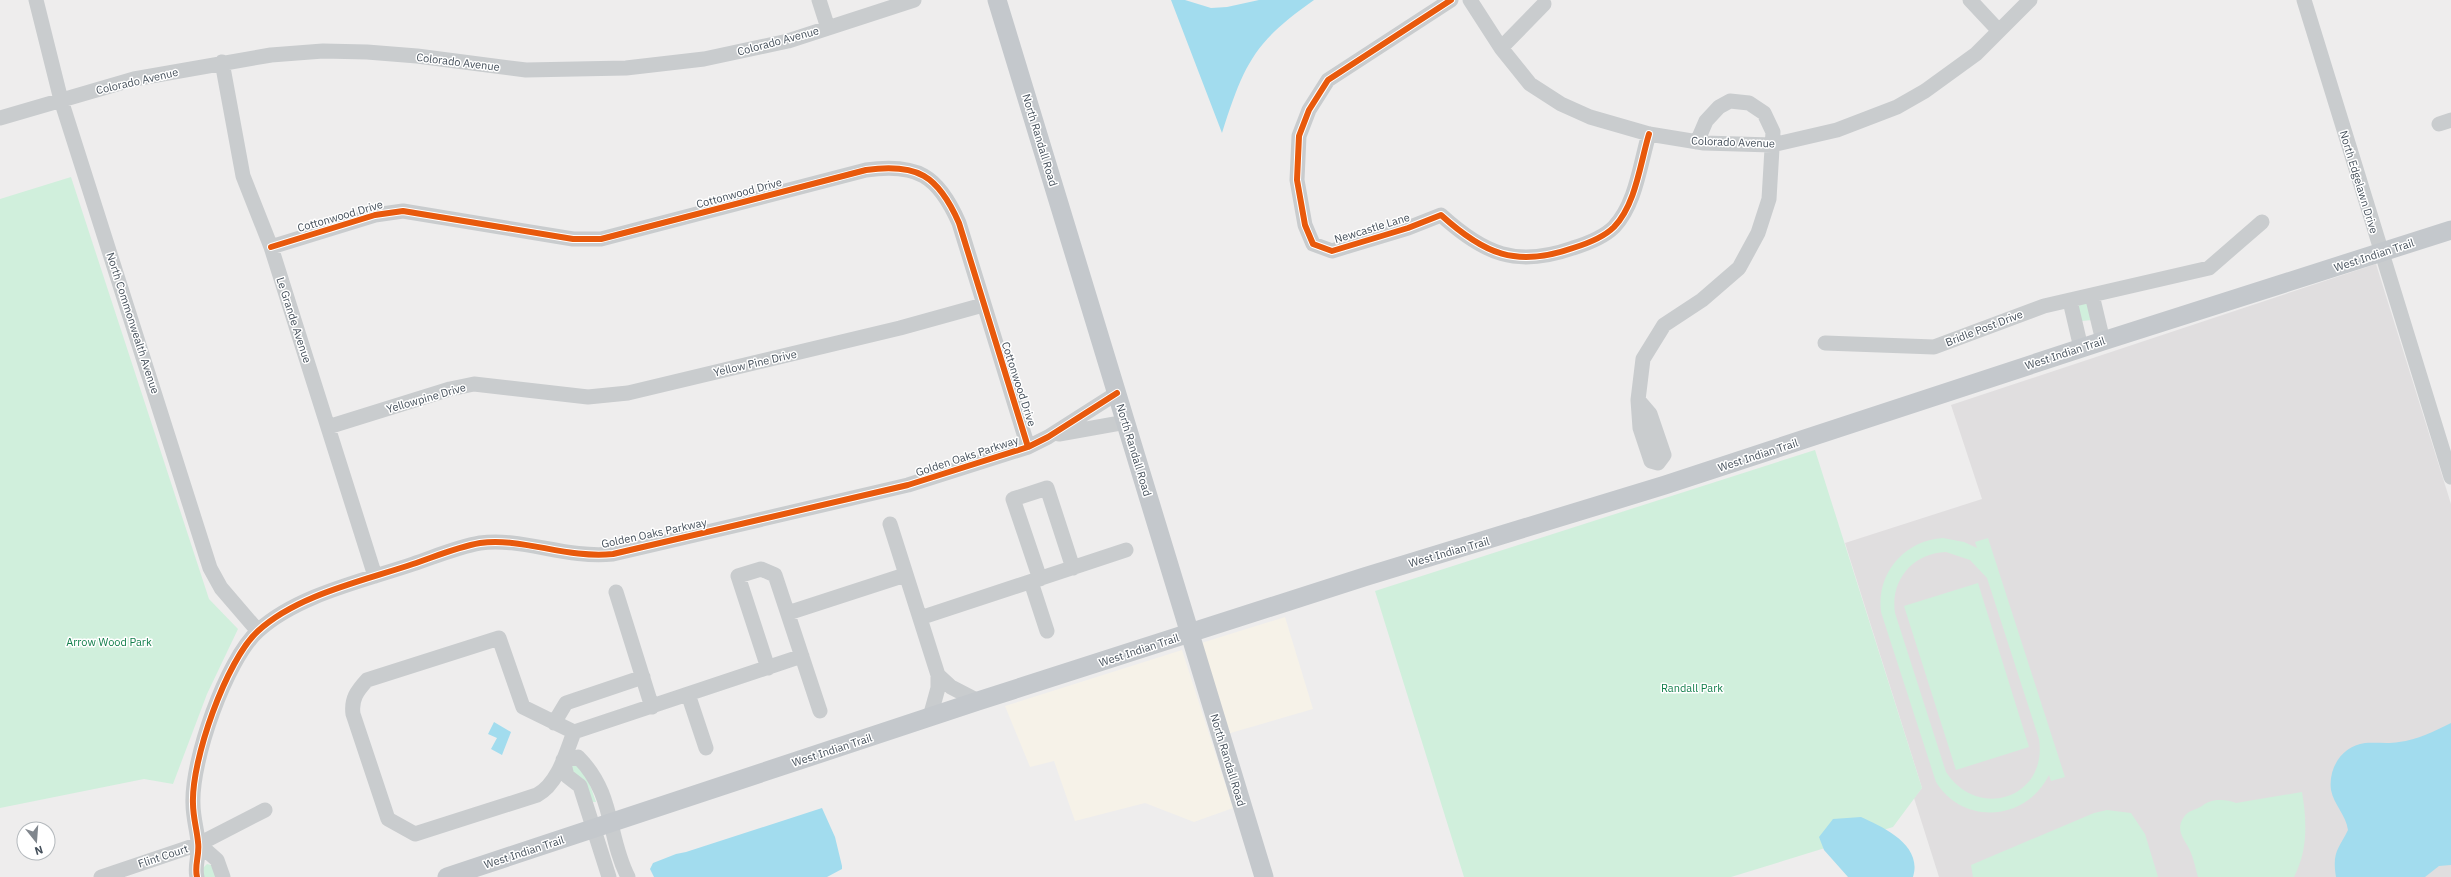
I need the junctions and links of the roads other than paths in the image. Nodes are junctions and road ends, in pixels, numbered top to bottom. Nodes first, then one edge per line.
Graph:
1 (36, 0) edge
2 (819, 0) edge
3 (914, 0) edge
4 (997, 0) edge
5 (1451, 0) edge
6 (1470, 0) edge
7 (1970, 0) edge
8 (2030, 0) edge
9 (2304, 0) edge
10 (1544, 4) dead end
11 (828, 28) junction
12 (1999, 31) junction
13 (1501, 48) junction
14 (222, 62) junction
15 (61, 100) junction
16 (0, 118) edge
17 (1649, 134) junction
18 (1697, 142) junction
19 (1772, 145) junction
20 (2262, 222) dead end
21 (2451, 230) edge
22 (271, 247) junction
23 (2380, 252) junction
24 (2092, 295) junction
25 (2070, 300) junction
26 (983, 305) junction
27 (2103, 341) junction
28 (1825, 343) dead end
29 (2081, 348) junction
30 (525, 389) joint
31 (1117, 393) junction
32 (1126, 422) junction
33 (328, 427) junction
34 (1048, 437) junction
35 (1028, 446) junction
36 (2451, 477) edge
37 (1665, 485) junction
38 (890, 524) dead end
39 (1126, 550) dead end
40 (1073, 568) junction
41 (905, 575) junction
42 (375, 576) junction
43 (1035, 581) junction
44 (616, 592) dead end
45 (788, 613) junction
46 (920, 618) junction
47 (258, 631) junction
48 (1047, 631) dead end
49 (1190, 633) junction
50 (802, 656) junction
51 (768, 668) junction
52 (938, 675) junction
53 (643, 677) junction
54 (688, 694) junction
55 (978, 701) junction
56 (652, 707) junction
57 (820, 711) dead end
58 (930, 717) junction
59 (554, 723) junction
60 (574, 732) junction
61 (706, 748) dead end
62 (563, 760) junction
63 (265, 810) dead end
64 (612, 822) junction
65 (593, 829) junction
66 (199, 844) junction
67 (101, 877) edge
68 (198, 877) edge
69 (223, 877) edge
70 (447, 877) edge
71 (609, 877) edge
72 (628, 877) edge
73 (1264, 877) edge

1 - 15 street, North Commonwealth Avenue
2 - 11 street
3 - 11 street, Colorado Avenue
4 - 31 main road, North Randall Road
5 - 17 street, Newcastle Lane
6 - 13 street, Colorado Avenue
7 - 12 street
8 - 12 street, Colorado Avenue
9 - 23 street, North Edgelawn Drive
10 - 13 street
11 - 14 street, Colorado Avenue
12 - 19 street, Colorado Avenue
13 - 17 street, Colorado Avenue
14 - 15 street, Colorado Avenue
14 - 22 street, Le Grande Avenue
15 - 16 street, Colorado Avenue
15 - 47 street, North Commonwealth Avenue
17 - 18 street, Colorado Avenue
18 - 19 street, Colorado Avenue
18 - 19 street
19 - 37 street
20 - 24 street, Bridle Post Drive
21 - 23 main road, West Indian Trail
22 - 26 street, Cottonwood Drive
22 - 33 street, Le Grande Avenue
23 - 27 main road, West Indian Trail
23 - 36 street, North Edgelawn Drive
24 - 25 street, Bridle Post Drive
24 - 27 street
25 - 28 street, Bridle Post Drive
25 - 29 street
26 - 30 street, Yellow Pine Drive
26 - 35 street, Cottonwood Drive
27 - 29 main road, West Indian Trail
29 - 37 main road, West Indian Trail
30 - 33 street, Yellowpine Drive
31 - 32 main road, North Randall Road
31 - 34 street, Golden Oaks Parkway
32 - 34 street, Golden Oaks Parkway
32 - 49 main road, North Randall Road
33 - 42 street, Le Grande Avenue
34 - 35 street, Golden Oaks Parkway
35 - 42 street, Golden Oaks Parkway
37 - 49 main road, West Indian Trail
38 - 41 street
39 - 40 street
40 - 43 street
40 - 43 street
41 - 45 street
41 - 46 street
42 - 47 street, Golden Oaks Parkway
43 - 46 street
43 - 48 street
44 - 53 street
45 - 50 street
45 - 51 street
46 - 52 street
47 - 66 street, Golden Oaks Parkway
49 - 55 main road, West Indian Trail
49 - 73 main road, North Randall Road
50 - 51 street
50 - 57 street
51 - 54 street
52 - 55 street
52 - 58 street
53 - 56 street
53 - 59 street
54 - 56 street
54 - 61 street
55 - 58 main road, West Indian Trail
56 - 60 street
58 - 64 main road, West Indian Trail
59 - 60 street
59 - 62 street
60 - 62 street
62 - 64 street
62 - 65 street
63 - 66 street, Flint Court
64 - 65 main road, West Indian Trail
64 - 72 street
65 - 70 main road, West Indian Trail
65 - 71 street
66 - 67 street, Flint Court
66 - 68 street, Golden Oaks Parkway
66 - 69 street

